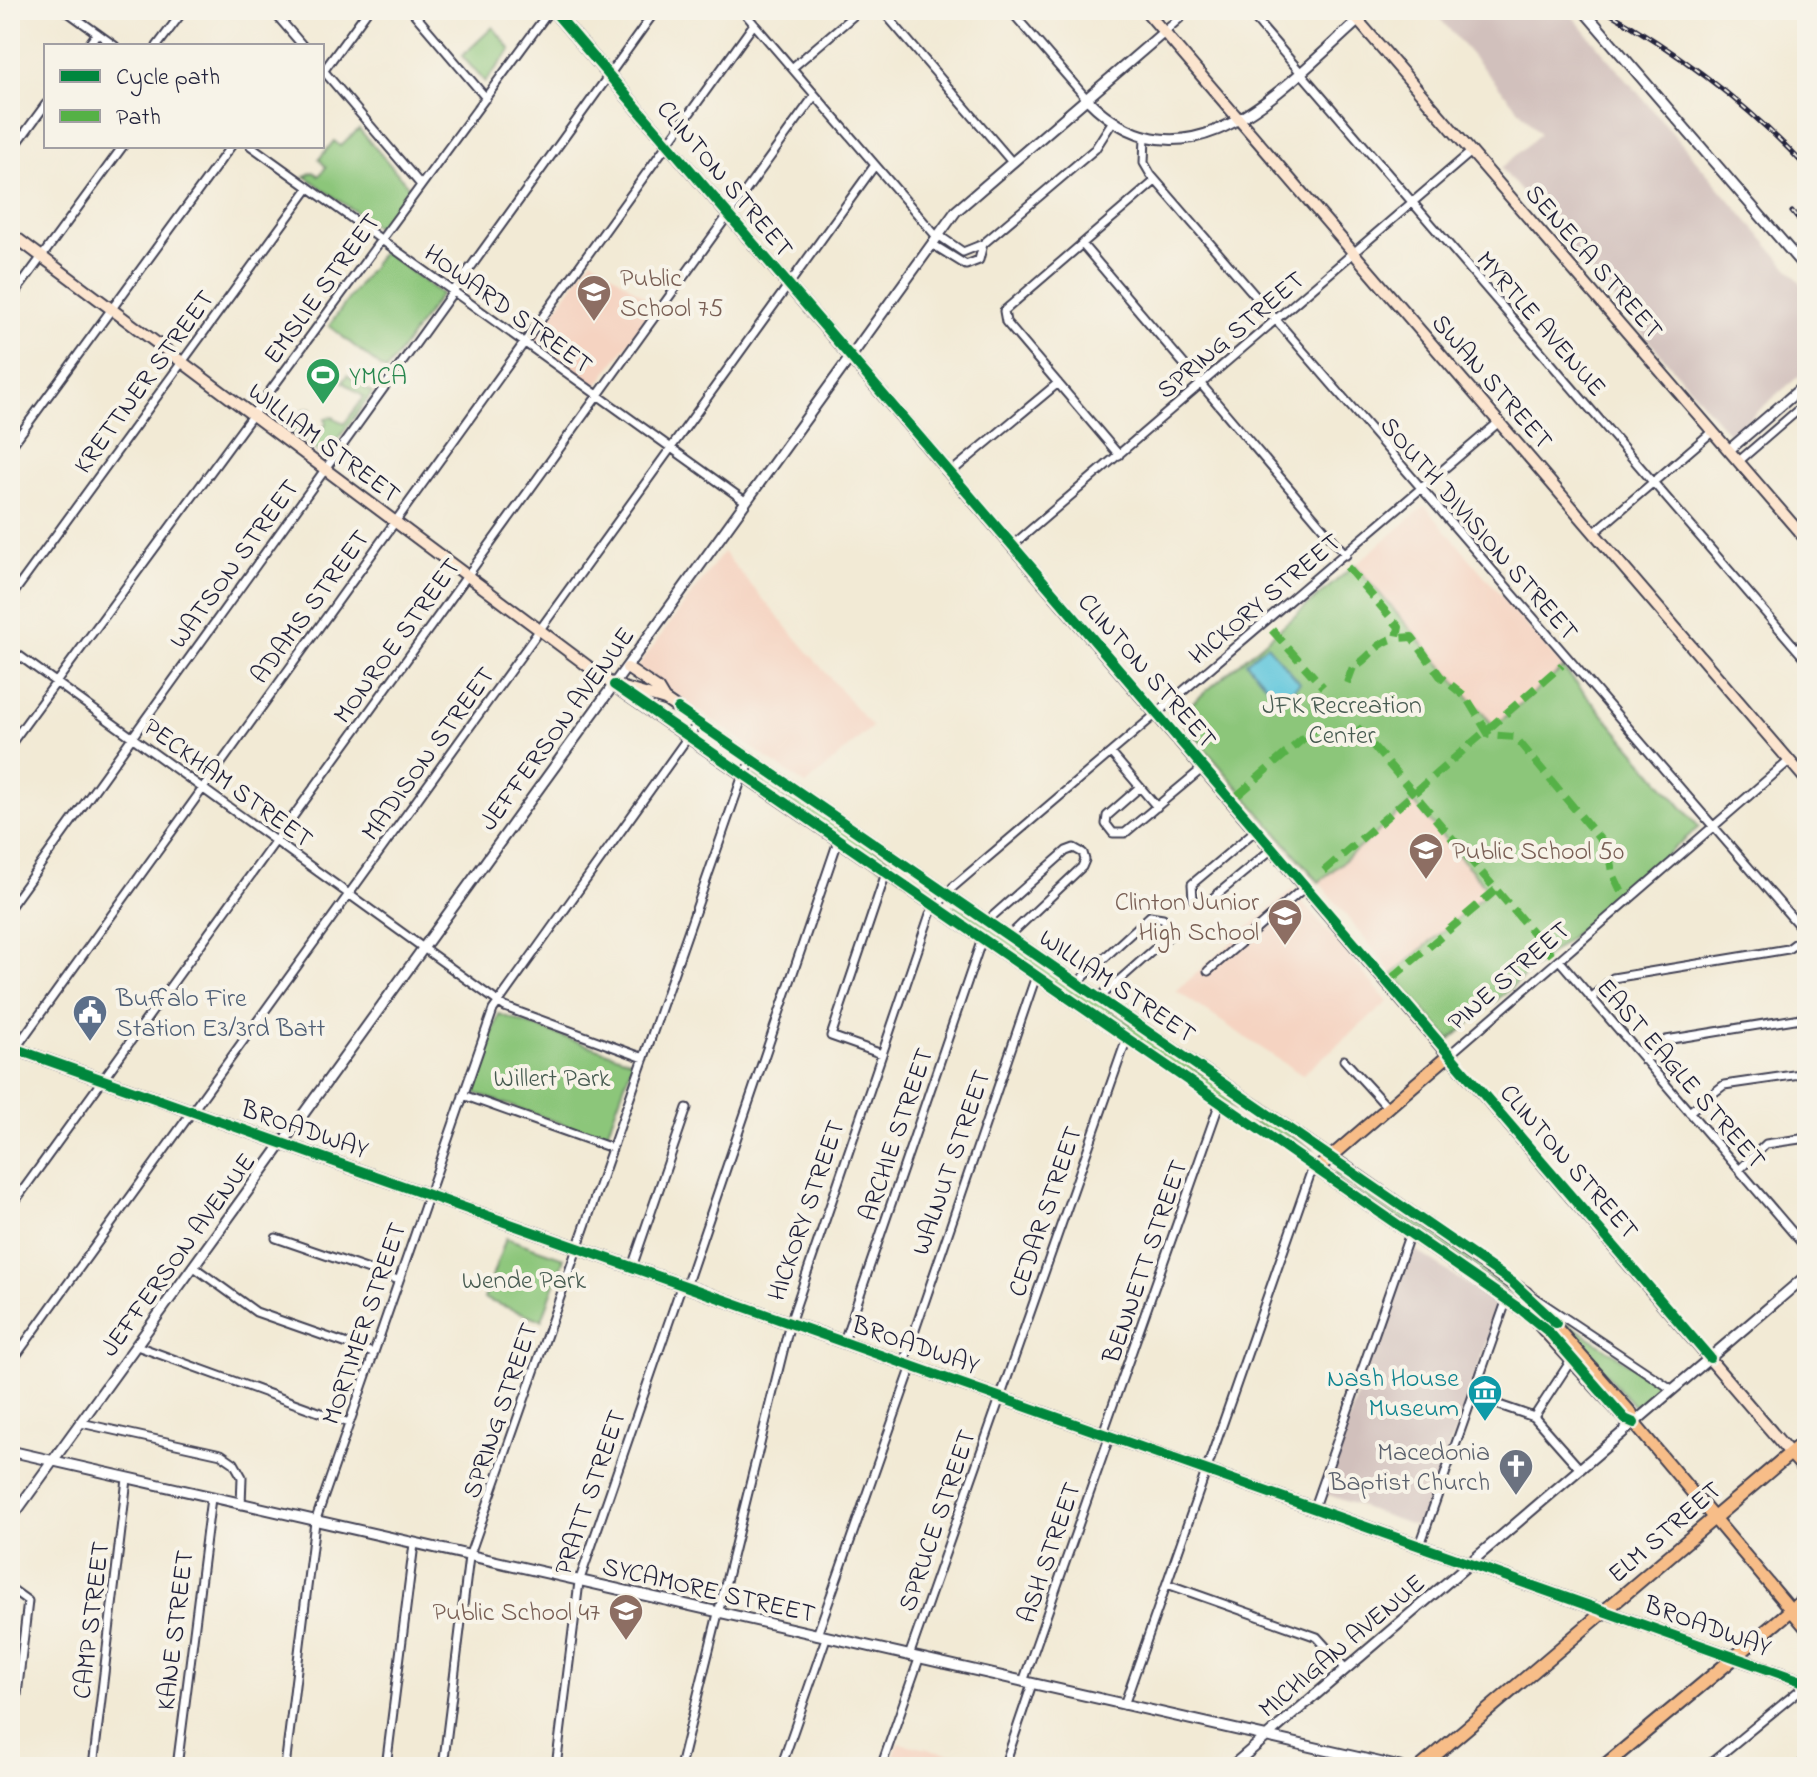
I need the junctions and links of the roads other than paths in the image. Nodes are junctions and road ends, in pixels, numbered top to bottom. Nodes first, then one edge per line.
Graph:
1 (65, 10) edge
2 (184, 10) edge
3 (272, 10) edge
4 (368, 10) edge
5 (411, 10) edge
6 (551, 10) edge
7 (656, 10) edge
8 (742, 10) edge
9 (860, 10) edge
10 (882, 10) edge
11 (1010, 10) edge
12 (1145, 10) edge
13 (1189, 10) edge
14 (1247, 10) edge
15 (1349, 10) edge
16 (1370, 10) edge
17 (1583, 10) edge
18 (1358, 20) junction
19 (754, 24) junction
20 (1164, 32) junction
21 (97, 33) junction
22 (89, 44) edge
23 (112, 44) edge
24 (158, 44) edge
25 (301, 44) edge
26 (792, 68) junction
27 (324, 70) edge
28 (1299, 71) junction
29 (324, 72) edge
30 (609, 76) junction
31 (815, 95) junction
32 (486, 98) junction
33 (1086, 98) junction
34 (44, 107) edge
35 (1113, 121) junction
36 (1240, 121) junction
37 (1145, 136) junction
38 (668, 143) junction
39 (122, 148) edge
40 (230, 148) edge
41 (254, 148) edge
42 (266, 148) edge
43 (1471, 152) junction
44 (10, 153) edge
45 (262, 154) junction
46 (1011, 161) junction
47 (875, 165) junction
48 (1155, 181) junction
49 (421, 185) junction
50 (309, 188) junction
51 (1413, 203) junction
52 (729, 213) junction
53 (10, 233) edge
54 (936, 239) junction
55 (381, 240) junction
56 (983, 244) junction
57 (1082, 244) junction
58 (1355, 254) junction
59 (42, 256) junction
60 (1807, 270) edge
61 (788, 286) junction
62 (453, 292) junction
63 (10, 300) edge
64 (112, 309) junction
65 (1276, 321) junction
66 (523, 343) junction
67 (850, 357) junction
68 (182, 362) junction
69 (1058, 383) junction
70 (1807, 383) edge
71 (1201, 385) junction
72 (597, 396) junction
73 (1807, 409) edge
74 (252, 414) junction
75 (1499, 422) junction
76 (1713, 431) junction
77 (10, 448) edge
78 (671, 449) junction
79 (1729, 450) junction
80 (1119, 455) junction
81 (1739, 461) junction
82 (325, 469) junction
83 (950, 473) junction
84 (1653, 482) junction
85 (1421, 490) junction
86 (745, 501) junction
87 (395, 522) junction
88 (1594, 533) junction
89 (1807, 541) edge
90 (1013, 545) junction
91 (1346, 555) junction
92 (467, 576) junction
93 (10, 598) edge
94 (540, 630) junction
95 (10, 649) edge
96 (1807, 661) edge
97 (627, 668) junction
98 (56, 683) junction
99 (614, 685) junction
100 (665, 700) junction
101 (1157, 714) junction
102 (698, 723) junction
103 (132, 737) junction
104 (687, 737) junction
105 (10, 745) edge
106 (1111, 753) junction
107 (753, 761) junction
108 (1789, 761) junction
109 (1203, 768) junction
110 (743, 775) junction
111 (1807, 781) edge
112 (1140, 787) junction
113 (203, 789) junction
114 (1157, 807) junction
115 (1714, 826) junction
116 (1256, 830) junction
117 (276, 841) junction
118 (838, 841) junction
119 (1272, 849) junction
120 (886, 873) junction
121 (1306, 886) junction
122 (349, 894) junction
123 (947, 894) junction
124 (10, 907) edge
125 (936, 907) junction
126 (987, 921) junction
127 (1807, 935) edge
128 (1009, 936) junction
129 (982, 939) junction
130 (425, 948) junction
131 (1559, 960) junction
132 (1208, 971) dead end
133 (1036, 976) junction
134 (1077, 983) junction
135 (1099, 998) junction
136 (1591, 998) junction
137 (498, 1002) junction
138 (1807, 1017) edge
139 (1127, 1038) junction
140 (12, 1051) edge
141 (882, 1054) junction
142 (1449, 1055) junction
143 (644, 1058) junction
144 (1344, 1060) dead end
145 (1644, 1060) junction
146 (1807, 1073) edge
147 (104, 1080) junction
148 (463, 1095) junction
149 (1220, 1102) junction
150 (687, 1108) dead end
151 (1388, 1108) junction
152 (192, 1112) junction
153 (1689, 1112) junction
154 (1807, 1138) edge
155 (284, 1144) junction
156 (612, 1148) junction
157 (1331, 1157) junction
158 (1317, 1169) junction
159 (1739, 1170) junction
160 (428, 1195) junction
161 (10, 1208) edge
162 (1410, 1233) junction
163 (276, 1238) dead end
164 (577, 1247) junction
165 (1807, 1249) edge
166 (194, 1267) junction
167 (632, 1267) junction
168 (1807, 1275) edge
169 (398, 1280) junction
170 (684, 1285) junction
171 (1526, 1293) junction
172 (1507, 1299) junction
173 (790, 1323) junction
174 (844, 1341) junction
175 (137, 1346) junction
176 (373, 1353) junction
177 (1710, 1358) junction
178 (1572, 1359) junction
179 (10, 1364) edge
180 (908, 1364) junction
181 (1673, 1390) junction
182 (1473, 1396) junction
183 (1000, 1397) junction
184 (1534, 1417) junction
185 (81, 1423) junction
186 (349, 1423) junction
187 (1634, 1423) junction
188 (1107, 1434) junction
189 (1807, 1439) edge
190 (10, 1451) edge
191 (1790, 1453) junction
192 (53, 1461) junction
193 (1207, 1469) junction
194 (1580, 1469) junction
195 (1807, 1472) edge
196 (127, 1479) junction
197 (211, 1498) junction
198 (241, 1505) junction
199 (1314, 1507) junction
200 (1713, 1516) junction
201 (10, 1520) edge
202 (315, 1522) junction
203 (414, 1544) junction
204 (1420, 1545) junction
205 (469, 1557) junction
206 (1471, 1563) junction
207 (579, 1582) junction
208 (1167, 1584) junction
209 (10, 1588) edge
210 (1807, 1597) edge
211 (1791, 1610) junction
212 (1604, 1611) junction
213 (718, 1613) junction
214 (1807, 1629) edge
215 (821, 1636) junction
216 (1733, 1657) junction
217 (914, 1658) junction
218 (1346, 1669) junction
219 (1028, 1683) junction
220 (1807, 1684) edge
221 (1124, 1705) junction
222 (1266, 1737) junction
223 (10, 1754) edge
224 (1807, 1762) edge
225 (93, 1767) edge
226 (177, 1767) edge
227 (285, 1767) edge
228 (386, 1767) edge
229 (443, 1767) edge
230 (556, 1767) edge
231 (680, 1767) edge
232 (781, 1767) edge
233 (881, 1767) edge
234 (1004, 1767) edge
235 (1231, 1767) edge
236 (1400, 1767) edge
237 (1421, 1767) edge
238 (1603, 1767) edge
239 (1706, 1767) edge
240 (1801, 1767) edge

1 - 21 street
2 - 24 street
3 - 25 street
4 - 27 street
5 - 32 street
6 - 30 main road, CLINTON STREET
6 - 32 street, EMSLIE STREET
7 - 30 street, WATSON STREET
8 - 19 street
9 - 26 street
10 - 46 street
11 - 33 street
12 - 20 main road, SWAN STREET
13 - 20 street, JEFFERSON AVENUE
14 - 28 street, MYRTLE AVENUE
15 - 18 main road, SENECA STREET
16 - 18 street
17 - 60 street
18 - 28 street
18 - 43 main road, SENECA STREET
19 - 26 street
19 - 38 street, ADAMS STREET
20 - 33 street, JEFFERSON AVENUE
20 - 36 main road, SWAN STREET
21 - 22 street
21 - 23 street
26 - 31 street
28 - 36 street
28 - 51 street, MYRTLE AVENUE
29 - 49 street
30 - 38 main road, CLINTON STREET
30 - 62 street, WATSON STREET
31 - 47 street
31 - 52 street, MONROE STREET
32 - 49 street, EMSLIE STREET
33 - 35 street
33 - 46 street, JEFFERSON AVENUE
34 - 44 street
35 - 37 street
35 - 56 street
36 - 37 street
36 - 58 main road, SWAN STREET
37 - 48 street, SOUTH DIVISION STREET
38 - 52 main road, CLINTON STREET
38 - 66 street, ADAMS STREET
39 - 59 street
40 - 64 street
41 - 45 street, HOWARD STREET
42 - 45 street
43 - 51 street, SPRING STREET
43 - 76 main road, SENECA STREET
45 - 50 street, HOWARD STREET
46 - 54 street, JEFFERSON AVENUE
47 - 54 street
47 - 61 street, MADISON STREET
48 - 57 street
48 - 65 street, SOUTH DIVISION STREET
49 - 55 street, EMSLIE STREET
50 - 55 street, HOWARD STREET
50 - 68 street, KRETTNER STREET
51 - 58 street, SPRING STREET
51 - 84 street, MYRTLE AVENUE
52 - 61 main road, CLINTON STREET
52 - 72 street, MONROE STREET
53 - 59 main road, WILLIAM STREET
54 - 56 street
54 - 56 street
54 - 67 street, JEFFERSON AVENUE
55 - 62 street, HOWARD STREET
55 - 74 street, EMSLIE STREET
57 - 69 street
57 - 71 street
58 - 65 street, SPRING STREET
58 - 75 main road, SWAN STREET
59 - 63 street
59 - 64 main road, WILLIAM STREET
61 - 67 main road, CLINTON STREET
61 - 78 street, MADISON STREET
62 - 66 street, HOWARD STREET
62 - 82 street, WATSON STREET
64 - 68 main road, WILLIAM STREET
64 - 77 street
65 - 71 street, SPRING STREET
65 - 85 street, SOUTH DIVISION STREET
66 - 72 street, HOWARD STREET
66 - 87 street, ADAMS STREET
67 - 83 main road, CLINTON STREET
67 - 86 street, JEFFERSON AVENUE
68 - 74 main road, WILLIAM STREET
68 - 93 street, KRETTNER STREET
69 - 80 street
69 - 83 street
70 - 79 street
71 - 80 street, SPRING STREET
71 - 91 street
72 - 78 street, HOWARD STREET
72 - 92 street, MONROE STREET
73 - 81 street
74 - 82 main road, WILLIAM STREET
74 - 98 street, EMSLIE STREET
75 - 85 street, HICKORY STREET
75 - 88 main road, SWAN STREET
76 - 79 main road, SENECA STREET
76 - 84 street
78 - 86 street, HOWARD STREET
78 - 94 street, MADISON STREET
79 - 81 main road, SENECA STREET
80 - 90 street, SPRING STREET
81 - 89 main road, SENECA STREET
82 - 87 main road, WILLIAM STREET
82 - 103 street, WATSON STREET
83 - 90 main road, CLINTON STREET
84 - 88 street
84 - 96 street, MYRTLE AVENUE
85 - 91 street, HICKORY STREET
85 - 115 street, SOUTH DIVISION STREET
86 - 97 street, JEFFERSON AVENUE
87 - 92 main road, WILLIAM STREET
87 - 113 street, ADAMS STREET
88 - 108 main road, SWAN STREET
90 - 101 main road, CLINTON STREET
91 - 101 street, HICKORY STREET
92 - 94 main road, WILLIAM STREET
92 - 117 street, MONROE STREET
94 - 99 main road, WILLIAM STREET
94 - 122 street, MADISON STREET
95 - 98 street, PECKHAM STREET
97 - 99 street, JEFFERSON AVENUE
97 - 100 main road
98 - 103 street, PECKHAM STREET
98 - 105 street, EMSLIE STREET
99 - 100 main road, WILLIAM STREET
99 - 104 main road, WILLIAM STREET
99 - 130 street, JEFFERSON AVENUE
100 - 102 main road, WILLIAM STREET
101 - 106 street, HICKORY STREET
101 - 109 main road, CLINTON STREET
102 - 104 street, MORTIMER STREET
102 - 107 main road, WILLIAM STREET
103 - 113 street, PECKHAM STREET
103 - 124 street, WATSON STREET
104 - 110 main road, WILLIAM STREET
104 - 137 street, MORTIMER STREET
106 - 112 street
106 - 123 street, HICKORY STREET
107 - 110 street, SPRING STREET
107 - 123 main road, WILLIAM STREET
108 - 111 main road, SWAN STREET
108 - 115 street, PINE STREET
109 - 114 street
109 - 116 main road, CLINTON STREET
110 - 118 main road, WILLIAM STREET
110 - 143 street, SPRING STREET
112 - 114 street
112 - 114 street
113 - 117 street, PECKHAM STREET
113 - 140 street, ADAMS STREET
115 - 127 street, SOUTH DIVISION STREET
115 - 131 street, PINE STREET
116 - 119 main road, CLINTON STREET
116 - 119 street
117 - 122 street, PECKHAM STREET
117 - 147 street, MONROE STREET
118 - 120 main road, WILLIAM STREET
118 - 170 street, PRATT STREET
119 - 121 main road, CLINTON STREET
120 - 125 main road, WILLIAM STREET
120 - 141 street
121 - 132 street
121 - 142 main road, CLINTON STREET
122 - 130 street, PECKHAM STREET
122 - 152 street, MADISON STREET
123 - 125 street, HICKORY STREET
123 - 126 main road, WILLIAM STREET
125 - 129 main road, WILLIAM STREET
125 - 141 street, HICKORY STREET
126 - 128 main road, WILLIAM STREET
126 - 128 street
127 - 136 street
128 - 134 main road, WILLIAM STREET
129 - 133 main road, WILLIAM STREET
129 - 174 street, ARCHIE STREET
130 - 137 street, PECKHAM STREET
130 - 155 street, JEFFERSON AVENUE
131 - 136 street, EAST EAGLE STREET
131 - 142 street, PINE STREET
133 - 139 main road, WILLIAM STREET
133 - 180 street, WALNUT STREET
134 - 135 main road, WILLIAM STREET
134 - 135 street
135 - 157 main road, WILLIAM STREET
136 - 145 street, EAST EAGLE STREET
137 - 143 street, PECKHAM STREET
137 - 148 street, MORTIMER STREET
138 - 145 street
139 - 149 main road, WILLIAM STREET
139 - 183 street, CEDAR STREET
140 - 147 main road, BROADWAY
141 - 173 street, HICKORY STREET
142 - 151 main road, PINE STREET
142 - 177 main road, CLINTON STREET
143 - 156 street, SPRING STREET
144 - 151 street
145 - 153 street, EAST EAGLE STREET
146 - 153 street
147 - 152 main road, BROADWAY
147 - 161 street, MONROE STREET
148 - 156 street
148 - 160 street, MORTIMER STREET
149 - 158 main road, WILLIAM STREET
149 - 188 street, BENNETT STREET
150 - 167 street
151 - 157 main road, PINE STREET
152 - 155 main road, BROADWAY
152 - 179 street, MADISON STREET
153 - 159 street, EAST EAGLE STREET
154 - 159 street
155 - 160 main road, BROADWAY
155 - 166 street, JEFFERSON AVENUE
156 - 164 street, SPRING STREET
157 - 158 main road, PINE STREET
157 - 171 main road, WILLIAM STREET
158 - 162 main road, WILLIAM STREET
158 - 193 street, PINE STREET
159 - 165 street, EAST EAGLE STREET
160 - 164 main road, BROADWAY
160 - 169 street, MORTIMER STREET
162 - 172 main road, WILLIAM STREET
162 - 199 street
163 - 169 street
164 - 167 main road, BROADWAY
164 - 205 street, SPRING STREET
166 - 175 street, JEFFERSON AVENUE
166 - 176 street
167 - 170 main road, BROADWAY
168 - 177 street, MICHIGAN AVENUE
169 - 176 street, MORTIMER STREET
170 - 173 main road, BROADWAY
170 - 207 street, PRATT STREET
171 - 181 street, WILLIAM STREET
171 - 187 main road, WILLIAM STREET
172 - 178 main road, WILLIAM STREET
172 - 182 street
173 - 174 main road, BROADWAY
173 - 213 street, HICKORY STREET
174 - 180 main road, BROADWAY
175 - 185 street, JEFFERSON AVENUE
175 - 186 street
176 - 186 street, MORTIMER STREET
177 - 181 street, MICHIGAN AVENUE
177 - 191 main road, CLINTON STREET
178 - 184 street
178 - 187 main road, WILLIAM STREET
180 - 183 main road, BROADWAY
180 - 215 street, WALNUT STREET
181 - 187 street, MICHIGAN AVENUE
182 - 184 street
182 - 204 street
183 - 188 main road, BROADWAY
183 - 217 street, SPRUCE STREET
184 - 194 street
185 - 192 street, JEFFERSON AVENUE
185 - 198 street
186 - 202 street, MORTIMER STREET
187 - 194 street, MICHIGAN AVENUE
187 - 200 main road, WILLIAM STREET
188 - 193 main road, BROADWAY
188 - 219 street, ASH STREET
189 - 191 highway, ELM STREET
190 - 192 street, SYCAMORE STREET
191 - 195 main road, CLINTON STREET
191 - 200 highway, ELM STREET
192 - 196 street, SYCAMORE STREET
192 - 201 street, JEFFERSON AVENUE
193 - 199 main road, BROADWAY
193 - 208 street, PINE STREET
194 - 206 street, MICHIGAN AVENUE
196 - 197 street, SYCAMORE STREET
196 - 225 street, CAMP STREET
197 - 198 street, SYCAMORE STREET
197 - 226 street, KANE STREET
198 - 202 street, SYCAMORE STREET
199 - 204 main road, BROADWAY
200 - 211 main road, WILLIAM STREET
200 - 212 highway, ELM STREET
202 - 203 street, SYCAMORE STREET
202 - 227 street, MORTIMER STREET
203 - 205 street, SYCAMORE STREET
203 - 228 street
204 - 206 main road, BROADWAY
205 - 207 street, SYCAMORE STREET
205 - 229 street, SPRING STREET
206 - 212 main road, BROADWAY
206 - 218 street, MICHIGAN AVENUE
207 - 213 street, SYCAMORE STREET
207 - 230 street, PRATT STREET
208 - 218 street
208 - 221 street, PINE STREET
209 - 223 street
210 - 211 highway
211 - 214 main road, WILLIAM STREET
211 - 216 highway
212 - 216 main road, BROADWAY
212 - 237 highway, ELM STREET
213 - 215 street, SYCAMORE STREET
213 - 231 street, HICKORY STREET
215 - 217 street, SYCAMORE STREET
215 - 232 street, WALNUT STREET
216 - 220 main road, BROADWAY
216 - 238 highway
217 - 219 street, SYCAMORE STREET
217 - 233 street, SPRUCE STREET
218 - 222 street, MICHIGAN AVENUE
219 - 221 street, SYCAMORE STREET
219 - 234 street, ASH STREET
220 - 239 street
221 - 222 street, SYCAMORE STREET
222 - 235 street, MICHIGAN AVENUE
222 - 236 street, SYCAMORE STREET
224 - 240 main road

